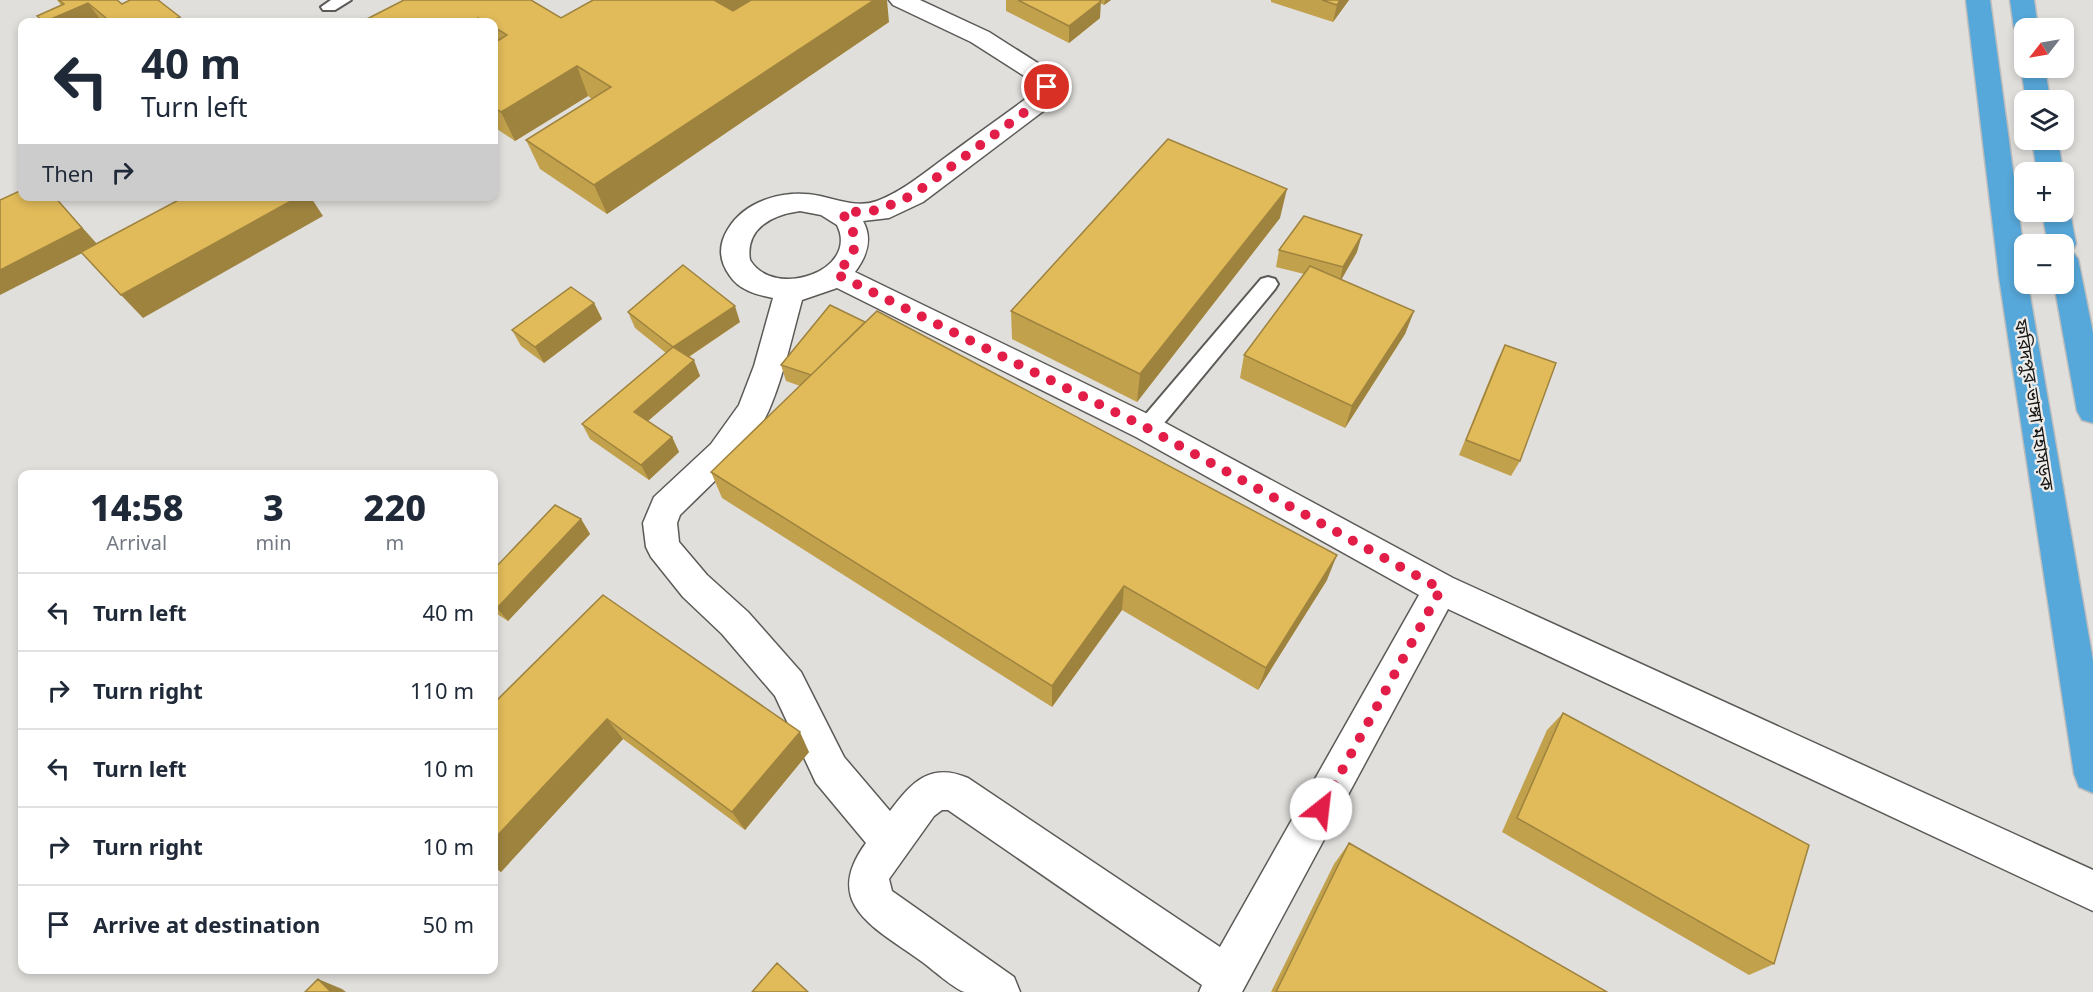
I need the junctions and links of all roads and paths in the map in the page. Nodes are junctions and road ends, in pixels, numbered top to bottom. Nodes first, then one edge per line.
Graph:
1 (901, 0) edge
2 (1978, 0) edge
3 (2022, 0) edge
4 (2025, 18) edge
5 (842, 213) junction
6 (836, 274) junction
7 (1268, 284) dead end
8 (790, 289) junction
9 (2071, 294) edge
10 (2093, 411) edge
11 (1147, 428) junction
12 (1441, 589) junction
13 (2093, 774) edge
14 (892, 843) junction
15 (2093, 891) edge
16 (1223, 985) edge
17 (999, 992) edge

1 - 5 street
2 - 13 highway, ফরিদপুর-ভাঙ্গা মহাসড়ক
3 - 4 highway
5 - 6 street
5 - 8 street
6 - 8 street
6 - 11 street
7 - 11 lane
8 - 14 street
9 - 10 highway
11 - 12 street
12 - 15 street
12 - 16 street
14 - 16 street
14 - 17 street

